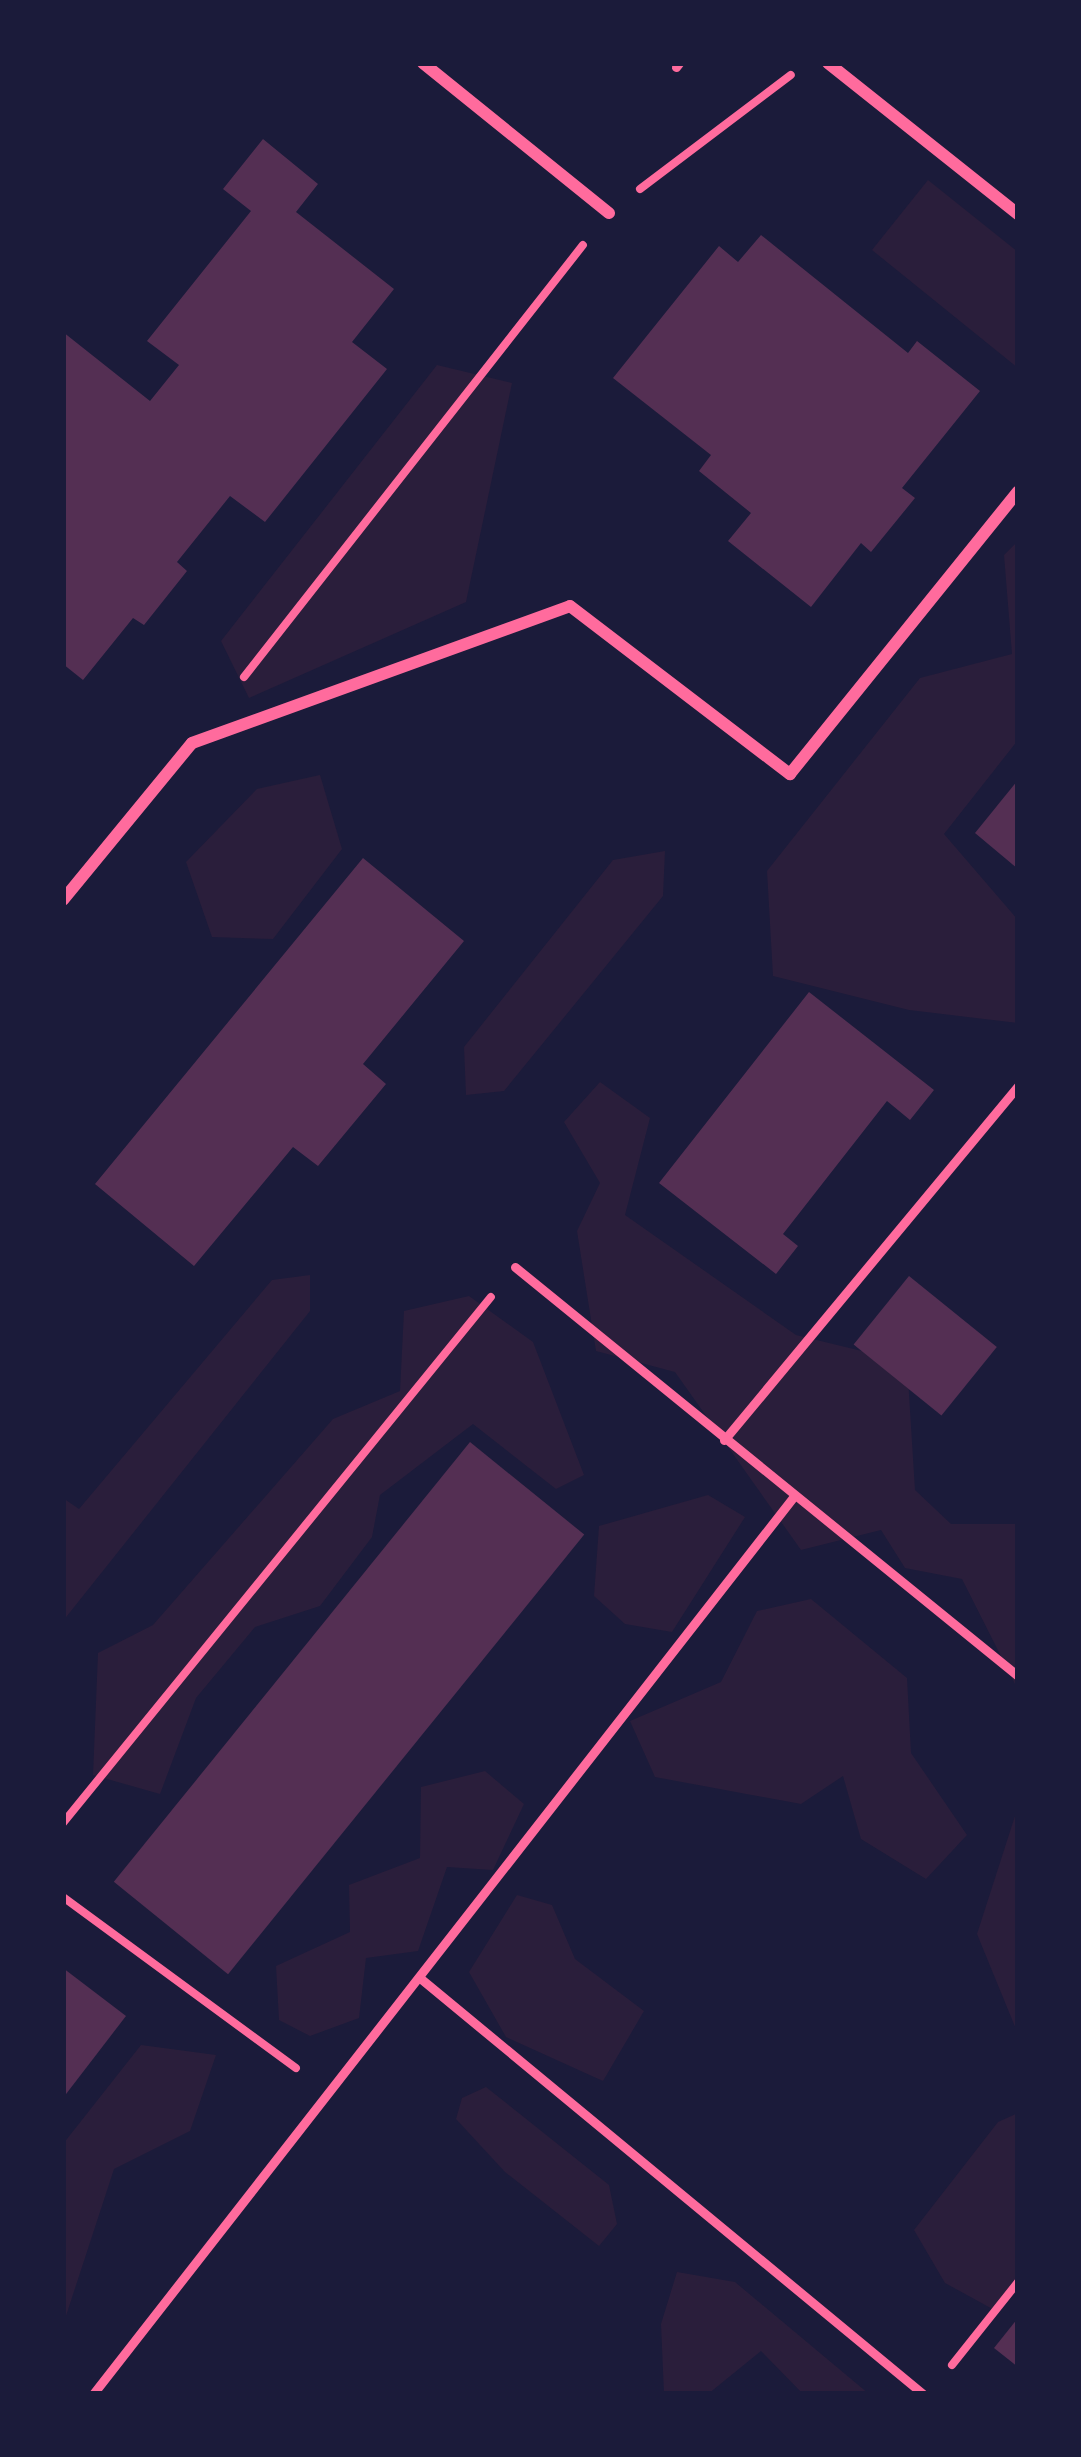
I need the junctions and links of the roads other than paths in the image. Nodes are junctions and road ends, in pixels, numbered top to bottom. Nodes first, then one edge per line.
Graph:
1 (423, 63) edge
2 (828, 63) edge
3 (609, 213) road end
4 (1018, 214) edge
5 (1018, 491) edge
6 (63, 900) edge
7 (1018, 1086) edge
8 (515, 1268) road end
9 (724, 1440) junction
10 (794, 1496) junction
11 (1018, 1676) edge
12 (420, 1978) junction
13 (93, 2394) edge
14 (923, 2394) edge

1 - 3 street
2 - 4 street
5 - 6 street
7 - 9 lane
8 - 9 lane
9 - 10 lane
10 - 11 lane
10 - 12 lane
12 - 13 lane
12 - 14 lane

